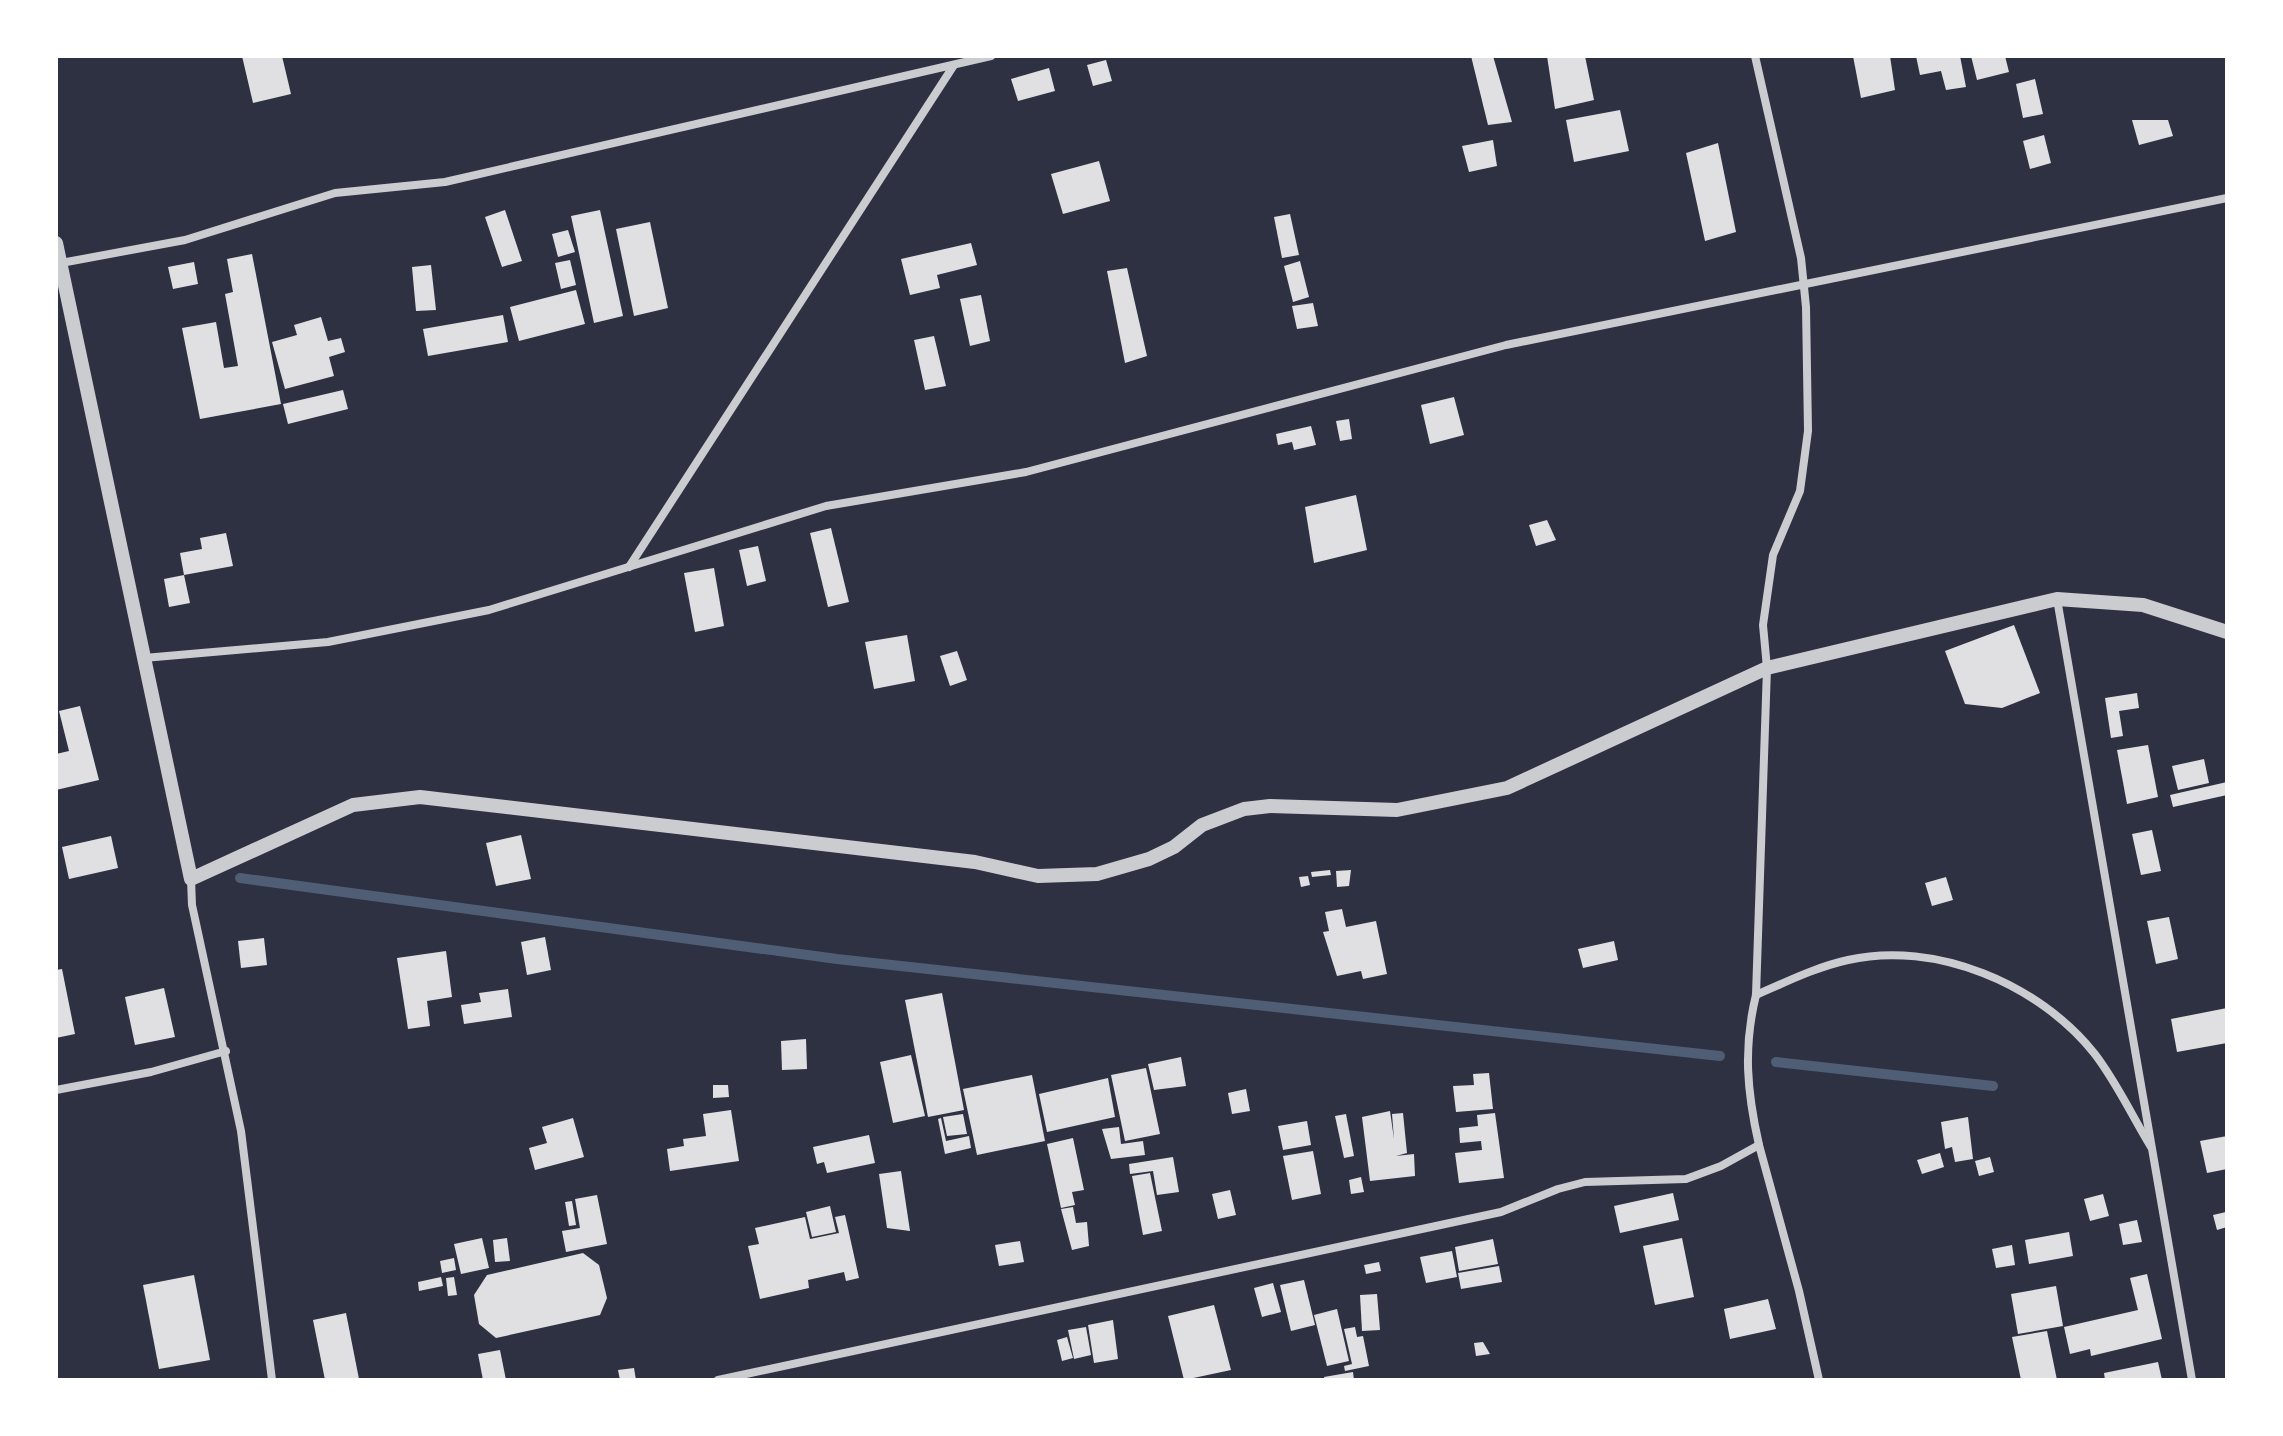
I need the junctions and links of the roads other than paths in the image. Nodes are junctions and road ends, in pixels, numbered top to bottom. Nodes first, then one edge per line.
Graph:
1 (991, 56) edge
2 (1755, 56) edge
3 (954, 65) junction
4 (2227, 198) edge
5 (56, 243) edge
6 (61, 263) junction
7 (1804, 285) junction
8 (629, 567) junction
9 (2057, 599) junction
10 (2227, 632) edge
11 (144, 658) junction
12 (1767, 668) junction
13 (191, 879) junction
14 (1756, 995) junction
15 (226, 1051) junction
16 (56, 1090) edge
17 (1759, 1145) junction
18 (2154, 1151) junction
19 (272, 1380) edge
20 (718, 1380) edge
21 (1819, 1380) edge
22 (2192, 1380) edge

1 - 3 street
2 - 7 street
3 - 6 street
3 - 8 street
4 - 7 street
5 - 6 street
6 - 11 street
7 - 8 street
7 - 12 street
8 - 11 street
9 - 10 street
9 - 12 street
9 - 18 street
11 - 13 street
12 - 13 street
12 - 14 street
13 - 15 street
14 - 17 street
14 - 18 street
15 - 16 street
15 - 19 street
17 - 20 street
17 - 21 street
18 - 22 street

